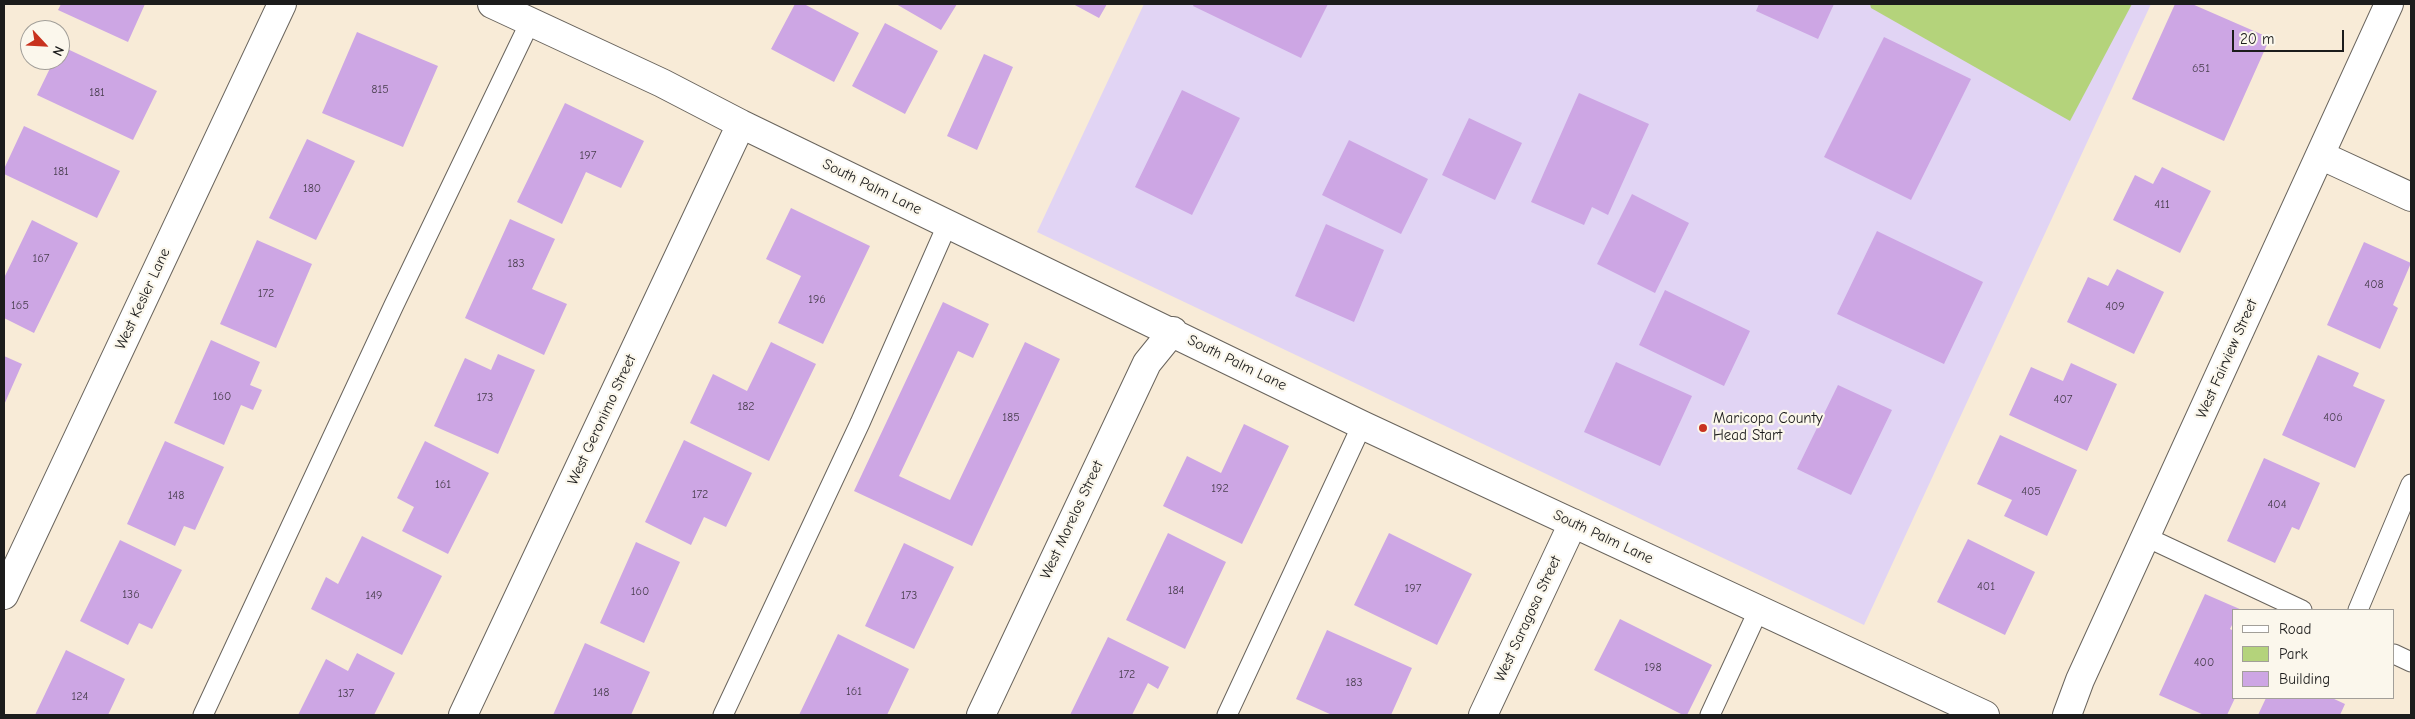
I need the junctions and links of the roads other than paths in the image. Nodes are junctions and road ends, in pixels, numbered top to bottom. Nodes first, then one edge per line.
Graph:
1 (282, 4) edge
2 (492, 4) edge
3 (2389, 4) edge
4 (530, 22) junction
5 (741, 124) junction
6 (2320, 155) junction
7 (2411, 197) edge
8 (948, 223) junction
9 (1173, 331) junction
10 (1362, 424) junction
11 (2411, 484) edge
12 (1573, 523) junction
13 (2146, 537) junction
14 (4, 594) edge
15 (1759, 609) junction
16 (2300, 609) edge
17 (2358, 609) edge
18 (2395, 654) edge
19 (2411, 662) edge
20 (203, 715) edge
21 (463, 715) edge
22 (723, 715) edge
23 (981, 715) edge
24 (1226, 715) edge
25 (1483, 715) edge
26 (1710, 715) edge
27 (1985, 715) edge
28 (2067, 715) edge

1 - 14 street, West Kesler Lane
2 - 4 street, South Palm Lane
3 - 6 street, West Fairview Street
4 - 5 street, South Palm Lane
4 - 20 lane
5 - 8 street, South Palm Lane
5 - 21 street, West Geronimo Street
6 - 7 street
6 - 13 street, West Fairview Street
8 - 9 street, South Palm Lane
8 - 22 lane
9 - 10 street, South Palm Lane
9 - 23 street, West Morelos Street
10 - 12 street, South Palm Lane
10 - 24 lane
11 - 17 lane
12 - 15 street, South Palm Lane
12 - 25 street, West Saragosa Street
13 - 16 lane
13 - 28 street, West Fairview Street
15 - 26 lane
15 - 27 street, South Palm Lane
18 - 19 lane

